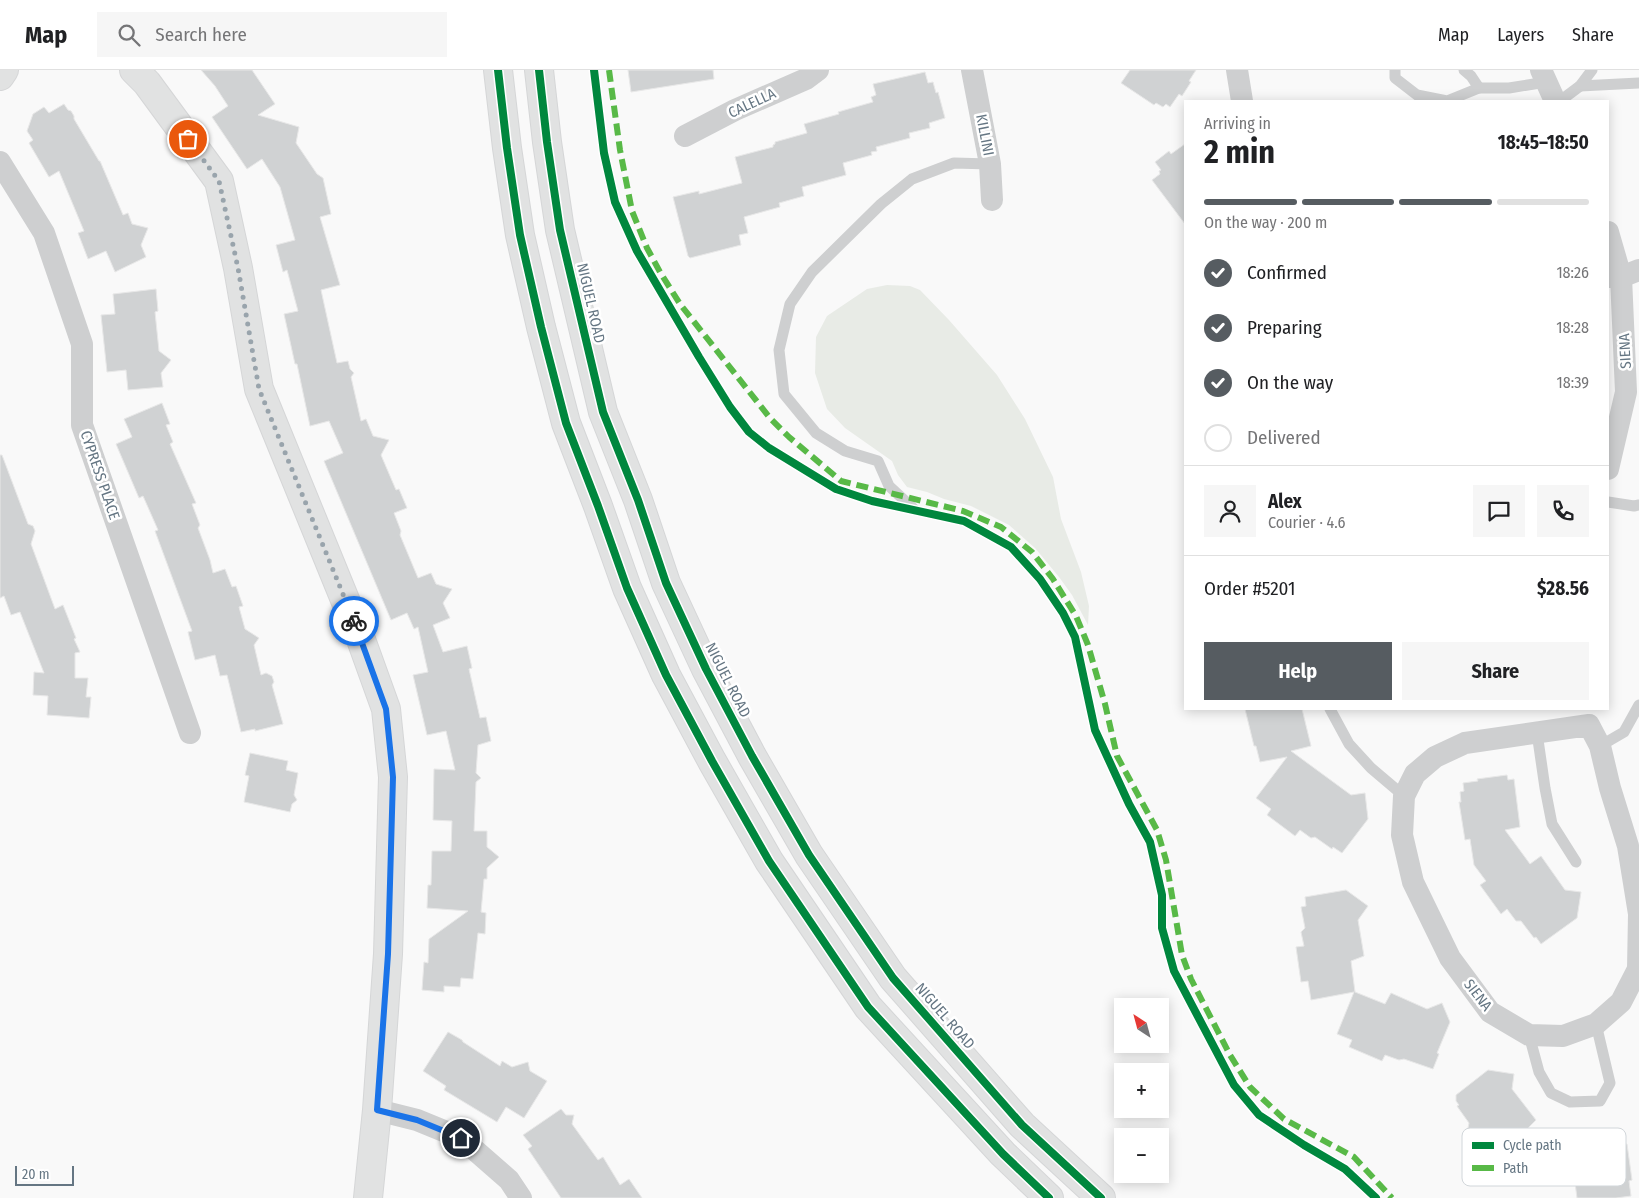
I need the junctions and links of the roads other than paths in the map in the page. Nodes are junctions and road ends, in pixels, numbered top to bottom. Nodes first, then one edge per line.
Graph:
1 (4, 70) edge
2 (134, 70) edge
3 (498, 70) edge
4 (538, 70) edge
5 (818, 70) edge
6 (972, 70) edge
7 (1237, 70) edge
8 (1395, 70) edge
9 (1464, 70) edge
10 (1592, 70) edge
11 (0, 76) edge
12 (1639, 83) edge
13 (1547, 84) edge
14 (1580, 86) junction
15 (1479, 88) junction
16 (1242, 100) edge
17 (1561, 100) edge
18 (685, 136) dead end
19 (0, 162) edge
20 (990, 164) junction
21 (992, 200) dead end
22 (1609, 235) edge
23 (1623, 275) edge
24 (1609, 465) edge
25 (1639, 493) edge
26 (1609, 502) edge
27 (1639, 503) edge
28 (915, 510) dead end
29 (1639, 705) edge
30 (1331, 710) edge
31 (1589, 717) edge
32 (1537, 732) junction
33 (190, 733) dead end
34 (1600, 746) junction
35 (1404, 796) junction
36 (1576, 862) dead end
37 (1596, 1024) junction
38 (1529, 1036) junction
39 (377, 1110) junction
40 (368, 1198) edge
41 (521, 1198) edge
42 (1049, 1198) edge
43 (1101, 1198) edge

1 - 11 main road
2 - 39 main road
3 - 42 main road
4 - 43 main road, NIGUEL ROAD
5 - 18 street, CALELLA
6 - 20 street, KILLINI
7 - 16 street
8 - 15 lane
9 - 15 lane
10 - 14 lane
12 - 14 lane
13 - 15 lane
14 - 17 lane
19 - 33 street, CYPRESS PLACE
20 - 21 street, KILLINI
20 - 28 lane
22 - 23 street, SIENA
23 - 24 street, SIENA
25 - 27 lane
26 - 27 lane
29 - 34 lane
30 - 35 lane
31 - 32 street, SIENA
31 - 34 street, SIENA
32 - 35 street, SIENA
32 - 36 lane
34 - 37 street, SIENA
35 - 38 street, SIENA
37 - 38 street, SIENA
37 - 38 lane
39 - 40 main road
39 - 41 street

